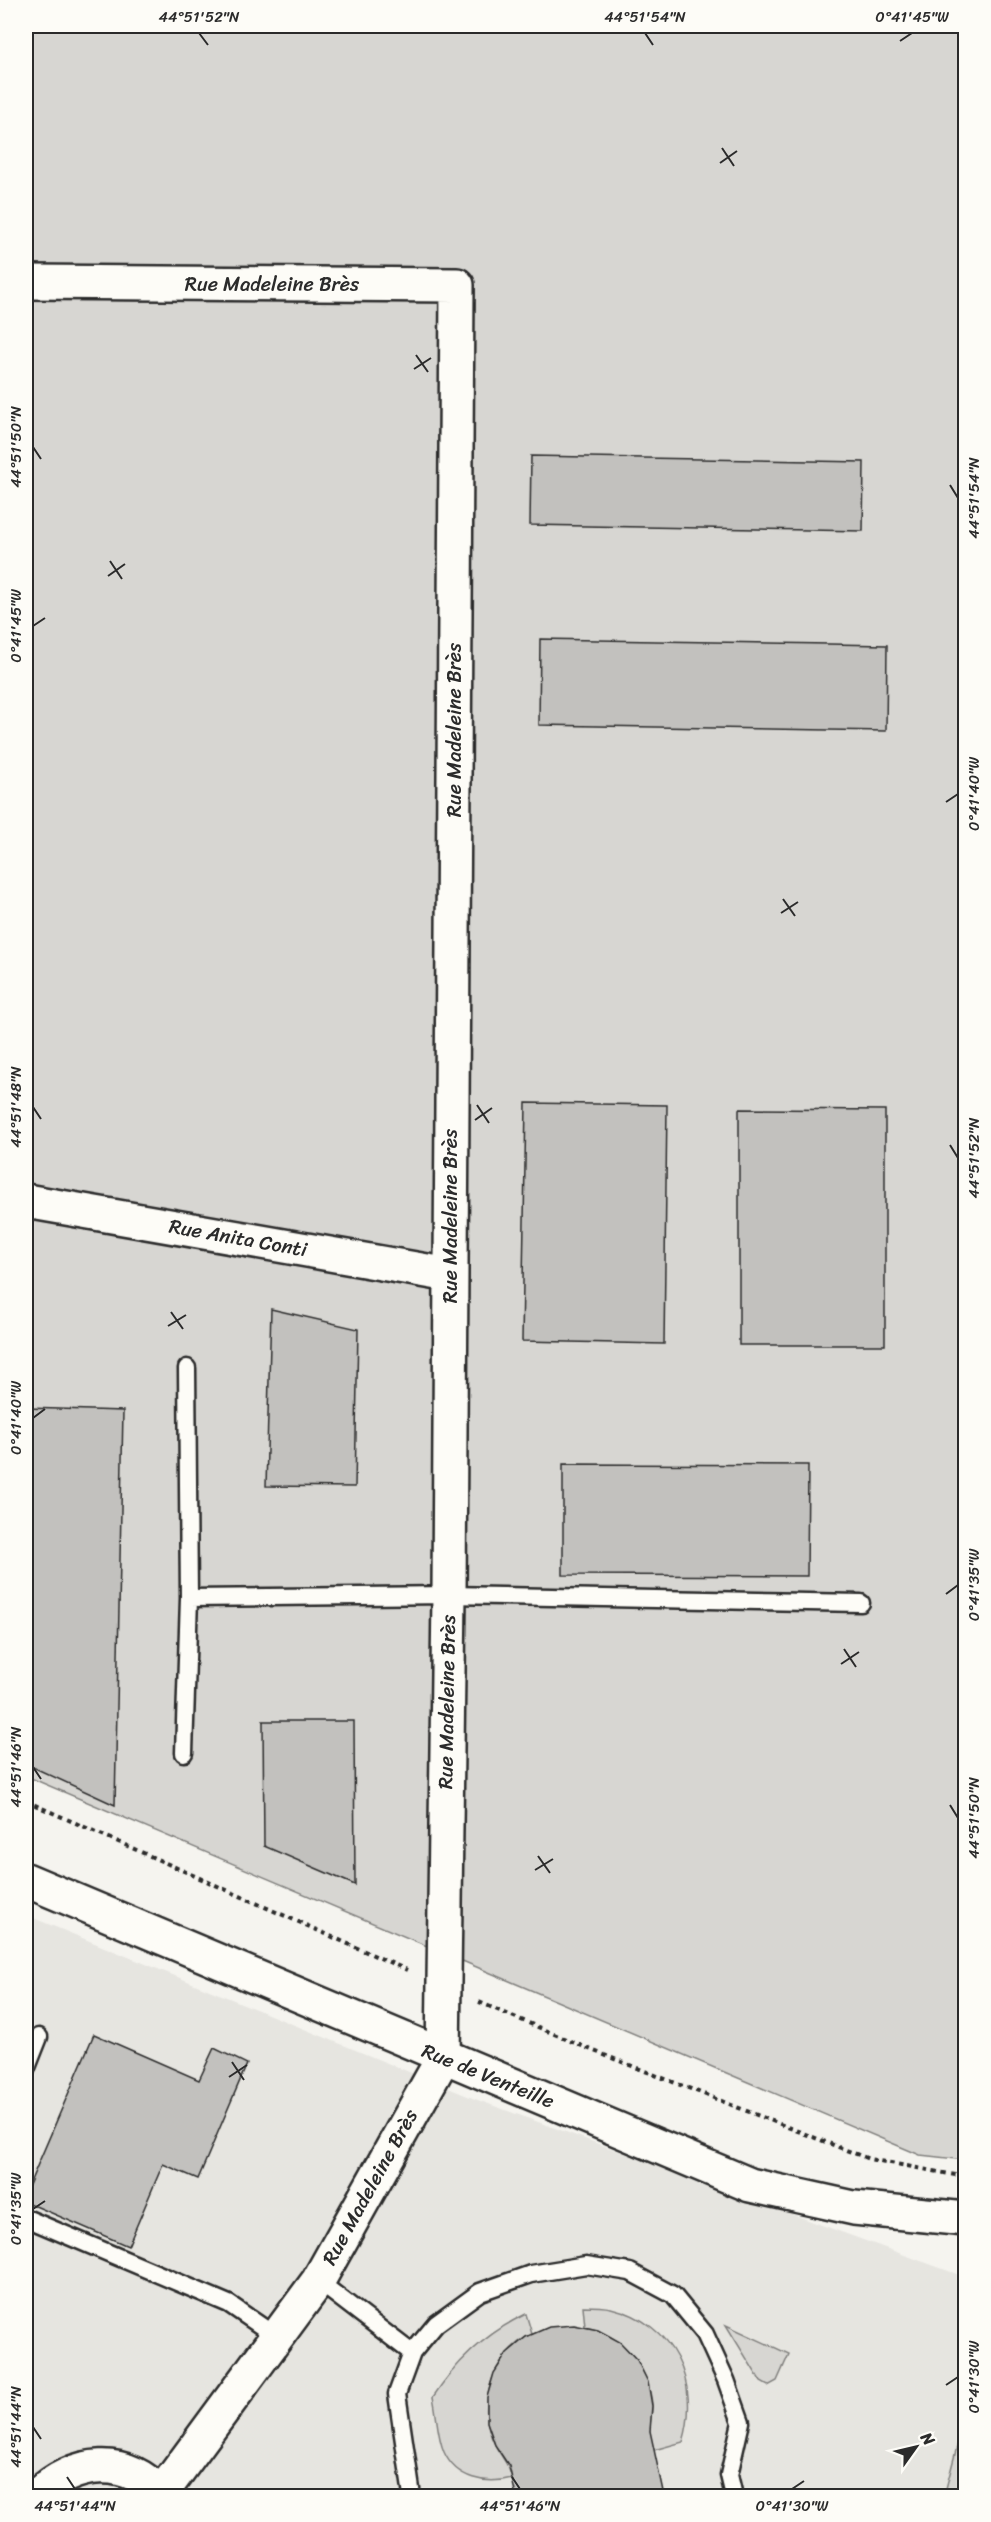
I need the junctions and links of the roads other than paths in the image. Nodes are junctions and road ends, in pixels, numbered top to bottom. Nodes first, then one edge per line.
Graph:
1 (26, 282) edge
2 (26, 1201) edge
3 (450, 1275) junction
4 (187, 1368) dead end
5 (448, 1595) junction
6 (189, 1598) junction
7 (861, 1603) dead end
8 (184, 1753) dead end
9 (26, 1880) edge
10 (39, 2037) dead end
11 (442, 2058) junction
12 (26, 2070) edge
13 (26, 2218) edge
14 (966, 2219) edge
15 (318, 2281) junction
16 (276, 2337) junction
17 (412, 2354) junction
18 (26, 2484) edge
19 (162, 2495) edge
20 (38, 2496) edge
21 (412, 2496) edge
22 (734, 2496) edge

1 - 3 street, Rue Madeleine Brès
2 - 3 street, Rue Anita Conti
3 - 5 street, Rue Madeleine Brès
4 - 6 lane
5 - 6 lane
5 - 7 lane
5 - 11 street, Rue Madeleine Brès
6 - 8 lane
9 - 11 street, Rue de Venteille
10 - 12 lane
11 - 14 street, Rue de Venteille
11 - 15 street, Rue Madeleine Brès
13 - 16 lane
15 - 16 street, Rue Madeleine Brès
15 - 17 lane
16 - 19 street, Rue Madeleine Brès
17 - 21 lane
17 - 22 lane
18 - 20 street
19 - 20 street

